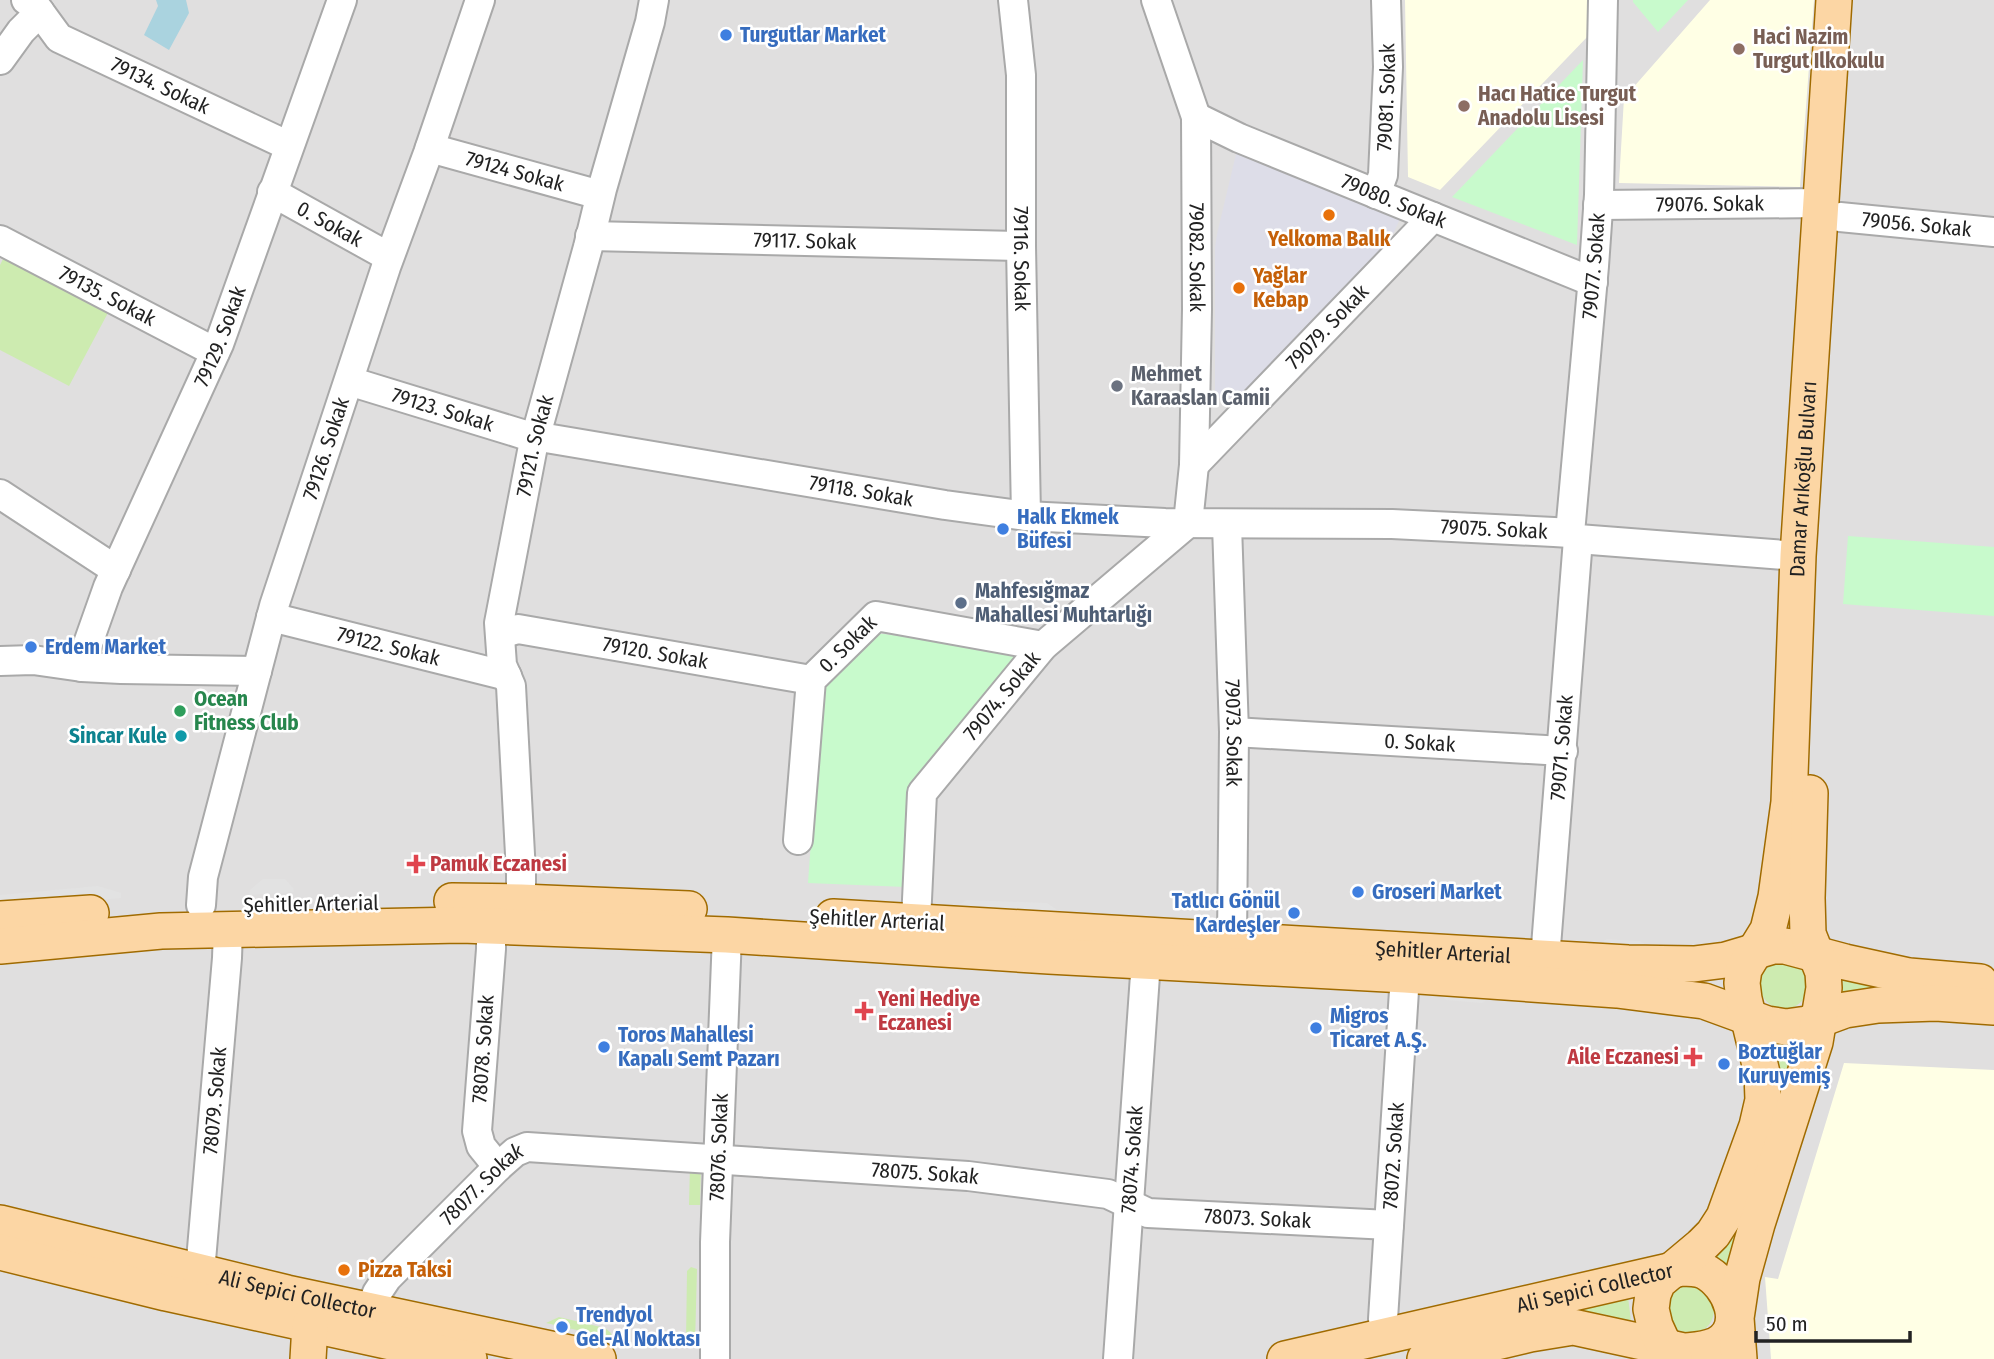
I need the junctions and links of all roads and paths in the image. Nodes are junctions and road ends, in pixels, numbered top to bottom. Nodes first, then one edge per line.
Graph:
1 (342, 0) edge
2 (480, 0) edge
3 (1013, 0) edge
4 (1156, 0) edge
5 (1386, 0) edge
6 (1603, 0) edge
7 (1834, 0) edge
8 (1858, 0) edge
9 (661, 1) edge
10 (33, 6) edge
11 (0, 60) edge
12 (1196, 117) junction
13 (289, 146) junction
14 (429, 148) junction
15 (272, 192) junction
16 (1376, 194) junction
17 (600, 195) junction
18 (1598, 205) junction
19 (1830, 210) junction
20 (1433, 217) junction
21 (1994, 232) edge
22 (590, 236) junction
23 (0, 240) edge
24 (1021, 246) junction
25 (389, 257) junction
26 (1593, 282) junction
27 (215, 352) junction
28 (349, 382) junction
29 (536, 436) junction
30 (1194, 465) junction
31 (0, 494) edge
32 (1026, 516) junction
33 (1188, 523) junction
34 (1227, 525) junction
35 (1574, 536) junction
36 (1798, 556) junction
37 (116, 570) junction
38 (271, 617) junction
39 (500, 634) junction
40 (1043, 646) junction
41 (0, 662) edge
42 (82, 667) junction
43 (257, 671) junction
44 (506, 676) junction
45 (811, 680) junction
46 (1234, 732) junction
47 (1563, 751) junction
48 (798, 839) dead end
49 (521, 902) junction
50 (201, 905) junction
51 (0, 919) edge
52 (916, 921) junction
53 (491, 926) junction
54 (228, 929) junction
55 (727, 935) junction
56 (1232, 941) junction
57 (0, 946) edge
58 (1753, 952) junction
59 (1816, 954) junction
60 (1545, 959) junction
61 (1146, 961) junction
62 (1405, 975) junction
63 (1994, 983) edge
64 (1994, 1007) edge
65 (1748, 1017) junction
66 (1819, 1020) junction
67 (719, 1158) junction
68 (498, 1167) junction
69 (1128, 1204) junction
70 (0, 1223) edge
71 (1388, 1225) junction
72 (0, 1252) edge
73 (1670, 1271) junction
74 (200, 1272) junction
75 (1735, 1318) junction
76 (371, 1324) junction
77 (1387, 1336) junction
78 (309, 1342) edge
79 (1670, 1353) edge
80 (339, 1359) edge
81 (469, 1359) edge
82 (598, 1359) edge
83 (715, 1359) edge
84 (1118, 1359) edge
85 (1285, 1359) edge
86 (1425, 1359) edge
87 (1739, 1359) edge

1 - 13 street, 79129. Sokak
2 - 14 street, 79126. Sokak
3 - 24 street, 79116. Sokak
4 - 12 street, 79082. Sokak
5 - 16 street, 79081. Sokak
6 - 18 street, 79077. Sokak
7 - 19 main road, Damar Arıkoğlu Bulvarı
8 - 19 main road, Damar Arıkoğlu Bulvarı
9 - 17 street, 79121. Sokak
10 - 11 street
10 - 13 street, 79134. Sokak
12 - 16 street, 79080. Sokak
12 - 30 street, 79082. Sokak
13 - 15 street, 79129. Sokak
14 - 17 street, 79124 Sokak
14 - 25 street, 79126. Sokak
15 - 25 street, 0. Sokak
15 - 27 street, 79129. Sokak
16 - 20 street, 79080. Sokak
17 - 22 street, 79121. Sokak
18 - 19 street, 79076. Sokak
18 - 26 street, 79077. Sokak
19 - 21 street, 79056. Sokak
19 - 36 main road, Damar Arıkoğlu Bulvarı
19 - 59 main road, Damar Arıkoğlu Bulvarı
20 - 26 street, 79080. Sokak
20 - 30 street, 79079. Sokak
22 - 24 street, 79117. Sokak
22 - 29 street, 79121. Sokak
23 - 27 street, 79135. Sokak
24 - 32 street, 79116. Sokak
25 - 28 street, 79126. Sokak
26 - 35 street, 79077. Sokak
27 - 37 street, 79129. Sokak
28 - 29 street, 79123. Sokak
28 - 38 street, 79126. Sokak
29 - 32 street, 79118. Sokak
29 - 39 street, 79121. Sokak
30 - 33 street, 79082. Sokak
31 - 37 street
32 - 33 street, 79118. Sokak
33 - 34 street, 79075. Sokak
33 - 40 street, 79074. Sokak
34 - 35 street, 79075. Sokak
34 - 46 street, 79073. Sokak
35 - 36 street, 79075. Sokak
35 - 47 street, 79071. Sokak
36 - 58 main road, Damar Arıkoğlu Bulvarı
37 - 42 street, 79129. Sokak
38 - 43 street, 79126. Sokak
38 - 44 street, 79122. Sokak
39 - 44 street, 79121. Sokak
39 - 45 street, 79120. Sokak
40 - 45 street, 0. Sokak
40 - 52 street, 79074. Sokak
41 - 42 street
42 - 43 street
43 - 50 street, 79126. Sokak
44 - 49 street, 79121. Sokak
45 - 48 street, 0. Sokak
46 - 47 street, 0. Sokak
46 - 56 street, 79073. Sokak
47 - 60 street, 79071. Sokak
49 - 50 main road, Şehitler Arterial
49 - 52 main road, Şehitler Arterial
50 - 51 main road, Şehitler Arterial
52 - 56 main road, Şehitler Arterial
53 - 54 main road, Şehitler Arterial
53 - 55 main road, Şehitler Arterial
53 - 68 street, 78078. Sokak
54 - 57 main road, Şehitler Arterial
54 - 74 street, 78079. Sokak
55 - 61 main road, Şehitler Arterial
55 - 67 street, 78076. Sokak
56 - 60 main road, Şehitler Arterial
58 - 59 main road
58 - 60 main road, Şehitler Arterial
58 - 65 main road
59 - 63 main road
59 - 66 main road
61 - 62 main road, Şehitler Arterial
61 - 69 street, 78074. Sokak
62 - 65 main road, Şehitler Arterial
62 - 71 street, 78072. Sokak
64 - 66 main road
65 - 66 main road
65 - 73 main road, Ali Sepici Collector
66 - 75 main road
67 - 68 street, 78077. Sokak
67 - 69 street, 78075. Sokak
67 - 83 street, 78076. Sokak
68 - 76 street, 78077. Sokak
69 - 71 street, 78073. Sokak
69 - 84 street, 78074. Sokak
70 - 74 main road, Ali Sepici Collector
71 - 77 street, 78072. Sokak
72 - 78 main road, Ali Sepici Collector
73 - 75 main road
73 - 77 main road, Ali Sepici Collector
73 - 79 main road
74 - 76 main road, Ali Sepici Collector
75 - 79 main road
75 - 87 main road
76 - 78 main road, Ali Sepici Collector
76 - 80 main road
76 - 81 main road, Ali Sepici Collector
76 - 82 main road, Ali Sepici Collector
77 - 85 main road, Ali Sepici Collector
79 - 86 main road, Ali Sepici Collector

